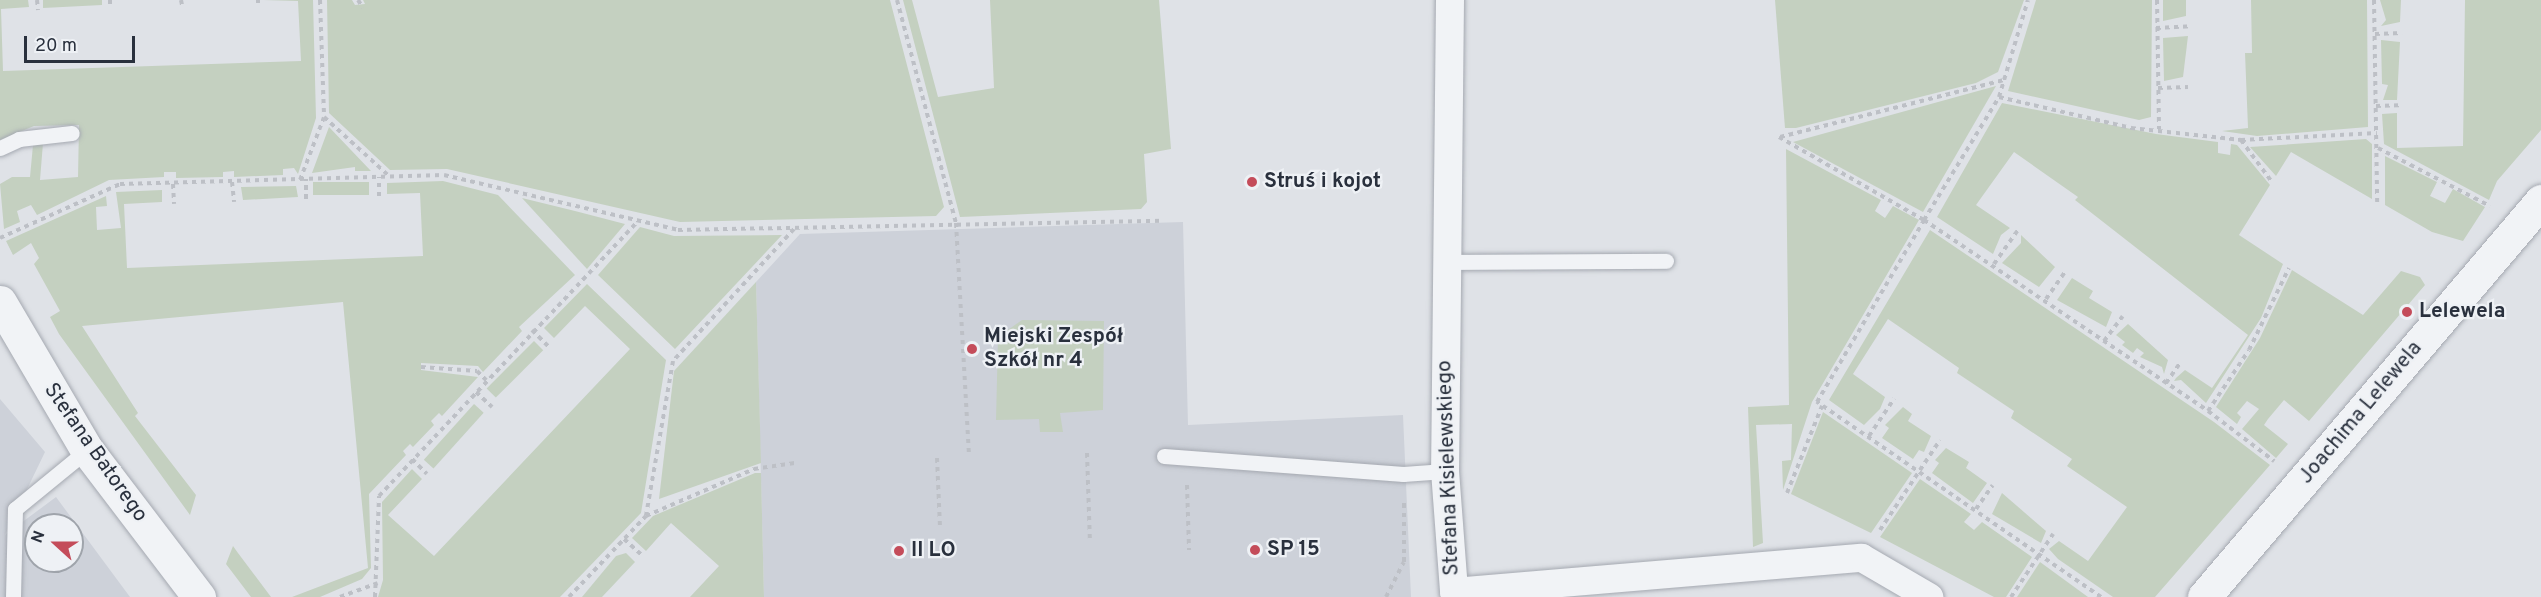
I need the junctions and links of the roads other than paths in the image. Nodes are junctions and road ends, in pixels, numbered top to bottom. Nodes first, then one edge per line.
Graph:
1 (1450, 0) edge
2 (72, 133) dead end
3 (0, 148) edge
4 (2541, 201) edge
5 (1666, 261) dead end
6 (1446, 262) junction
7 (0, 302) edge
8 (87, 450) junction
9 (1164, 456) dead end
10 (1445, 471) junction
11 (15, 509) junction
12 (0, 517) edge
13 (13, 597) edge
14 (200, 597) edge
15 (1929, 597) edge
16 (2204, 597) edge

1 - 6 street, Stefana Kisielewskiego
2 - 3 lane
4 - 16 street, Joachima Lelewela
5 - 6 lane
6 - 10 street, Stefana Kisielewskiego
7 - 8 street, Stefana Batorego
8 - 11 lane
8 - 14 street, Stefana Batorego
9 - 10 lane
10 - 15 street, Stefana Kisielewskiego
11 - 12 lane
11 - 13 lane

